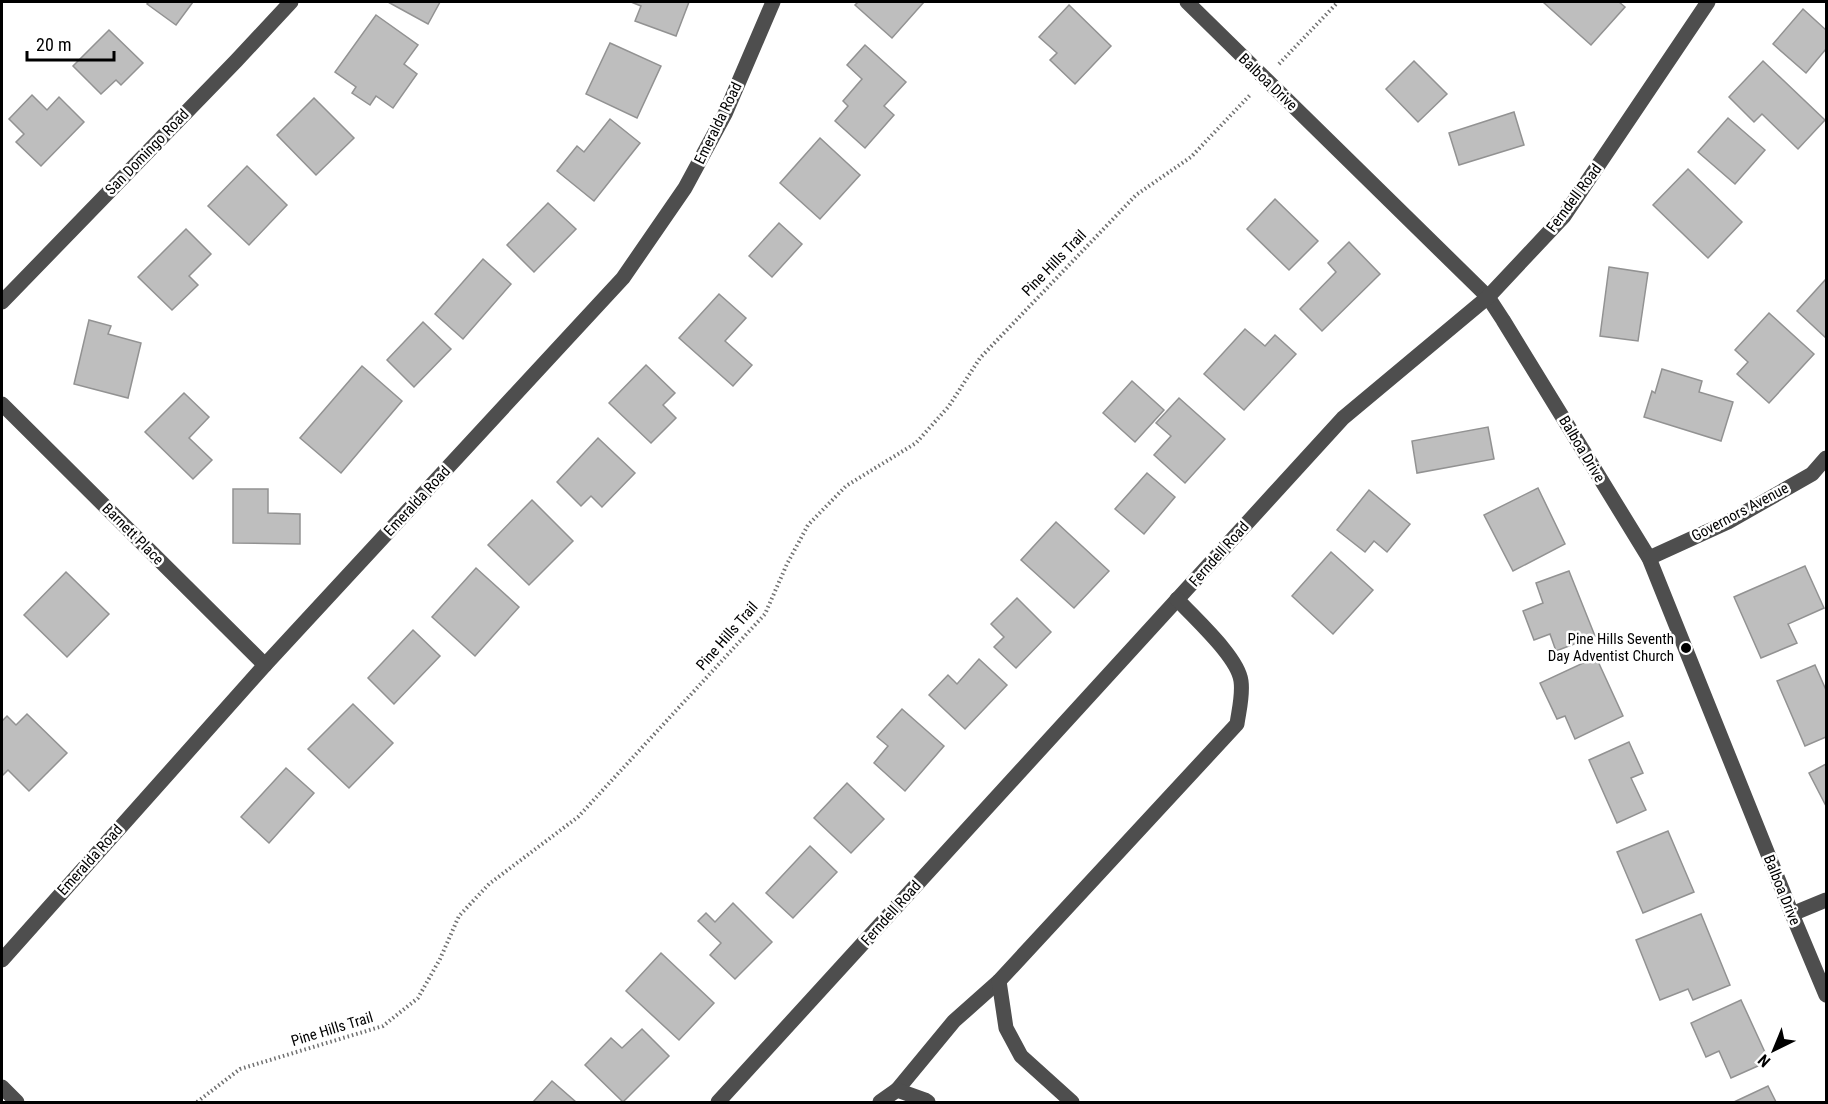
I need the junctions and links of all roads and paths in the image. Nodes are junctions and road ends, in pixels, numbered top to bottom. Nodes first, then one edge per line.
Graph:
1 (291, 2) edge
2 (773, 2) edge
3 (1187, 2) edge
4 (1338, 2) edge
5 (1708, 2) edge
6 (1278, 64) dead end
7 (1253, 92) dead end
8 (1488, 297) junction
9 (2, 302) edge
10 (2, 404) edge
11 (1827, 458) edge
12 (1648, 558) junction
13 (1177, 599) junction
14 (265, 665) junction
15 (1827, 900) edge
16 (1792, 914) junction
17 (2, 960) edge
18 (999, 981) junction
19 (1827, 995) edge
20 (2, 1087) edge
21 (897, 1090) junction
22 (17, 1102) edge
23 (197, 1102) edge
24 (718, 1102) edge
25 (880, 1102) edge
26 (928, 1102) edge
27 (1072, 1102) edge

1 - 9 street, San Domingo Road
2 - 14 street, Emeralda Road
3 - 8 street, Balboa Drive
4 - 6 path
5 - 8 street, Ferndell Road
7 - 23 path, Pine Hills Trail
8 - 12 street, Balboa Drive
8 - 13 street, Ferndell Road
10 - 14 street, Barnett Place
11 - 12 street, Governors Avenue
12 - 16 street, Balboa Drive
13 - 18 street
13 - 24 street, Ferndell Road
14 - 17 street, Emeralda Road
15 - 16 street
16 - 19 street, Balboa Drive
18 - 21 street
18 - 27 street
20 - 22 street
21 - 25 street
21 - 26 street

